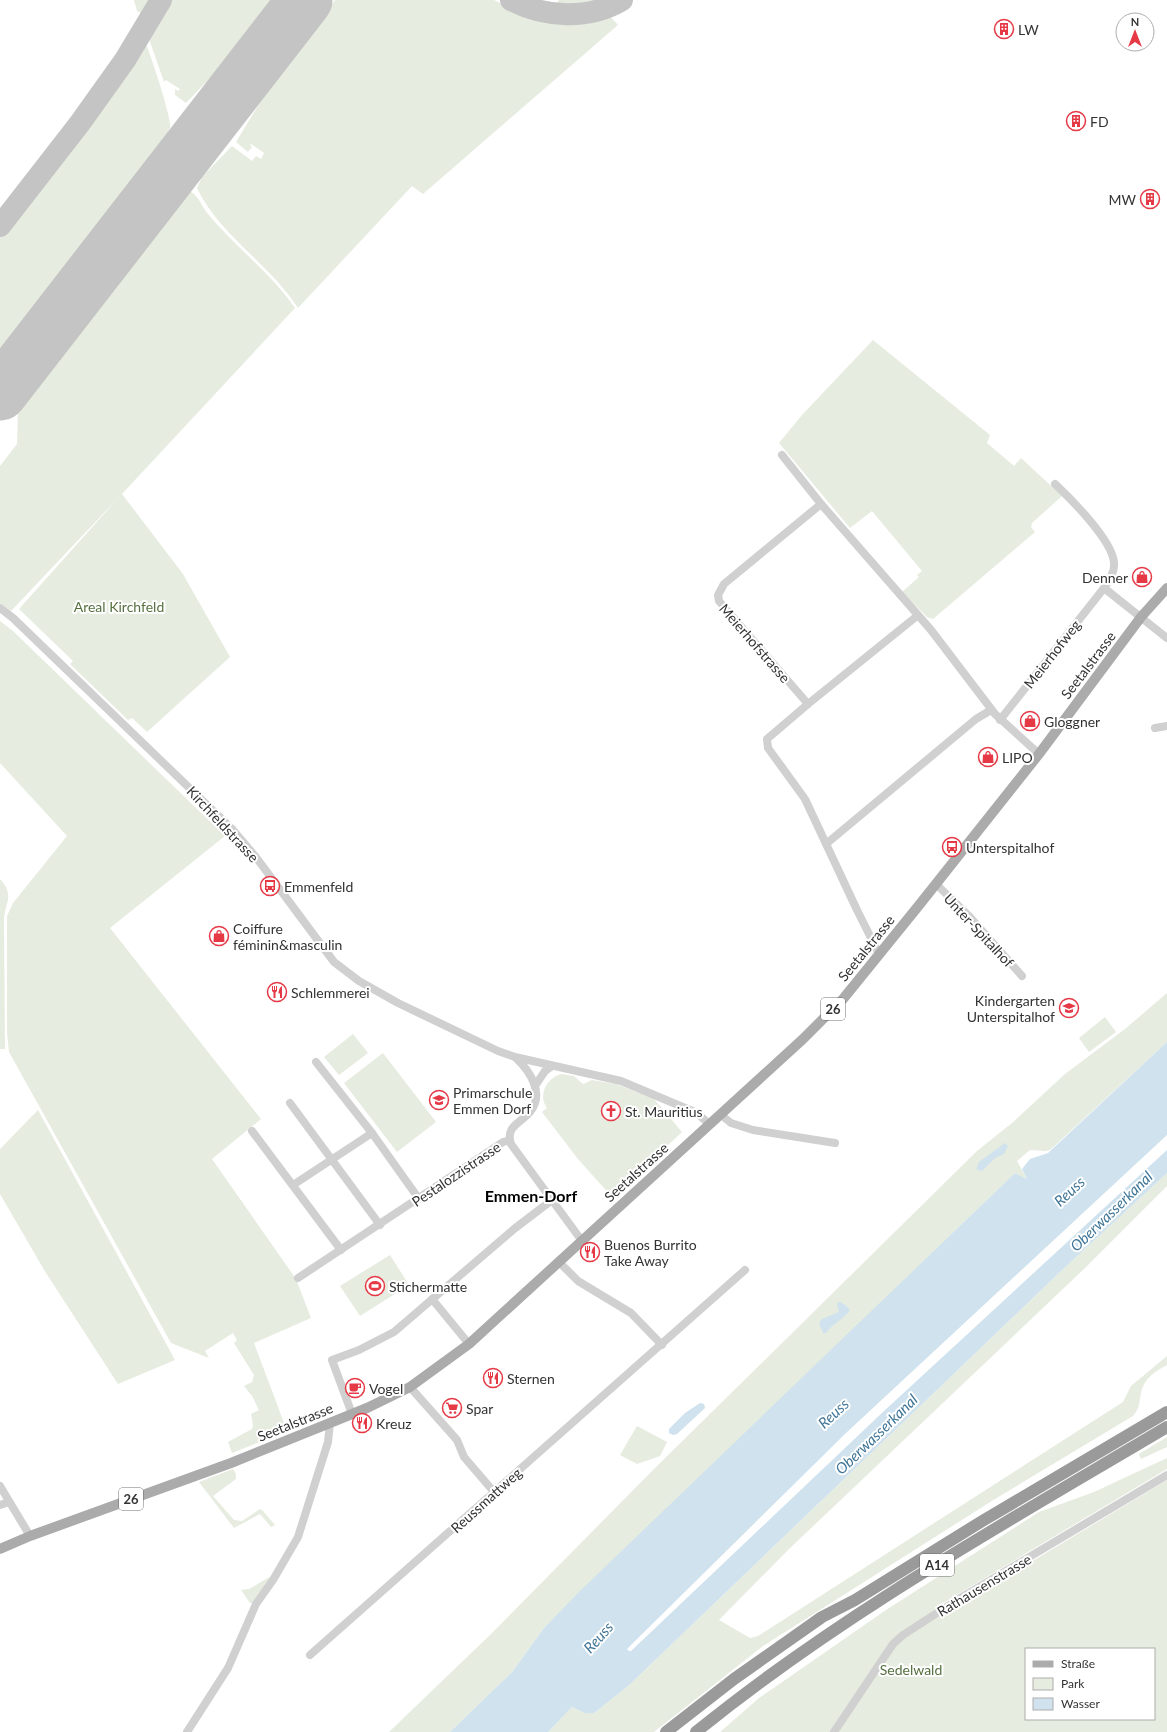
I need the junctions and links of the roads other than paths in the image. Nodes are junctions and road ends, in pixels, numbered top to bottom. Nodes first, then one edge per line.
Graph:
1 (782, 455) dead end
2 (1055, 484) dead end
3 (821, 504) junction
4 (1104, 588) junction
5 (1167, 588) edge
6 (0, 608) edge
7 (917, 616) junction
8 (1141, 617) junction
9 (1167, 638) edge
10 (808, 704) junction
11 (991, 710) junction
12 (1000, 720) junction
13 (1167, 726) edge
14 (1155, 728) dead end
15 (1039, 754) junction
16 (826, 844) junction
17 (936, 884) junction
18 (879, 954) junction
19 (1022, 976) dead end
20 (515, 1058) junction
21 (316, 1062) dead end
22 (552, 1066) junction
23 (535, 1086) junction
24 (290, 1103) dead end
25 (720, 1114) junction
26 (709, 1124) junction
27 (252, 1131) dead end
28 (372, 1133) junction
29 (510, 1140) junction
30 (835, 1143) dead end
31 (332, 1158) junction
32 (293, 1184) junction
33 (419, 1199) junction
34 (552, 1200) junction
35 (380, 1225) junction
36 (582, 1241) junction
37 (341, 1250) junction
38 (559, 1262) junction
39 (745, 1270) dead end
40 (298, 1278) dead end
41 (432, 1299) junction
42 (469, 1344) junction
43 (662, 1345) junction
44 (410, 1387) junction
45 (1167, 1412) edge
46 (352, 1414) junction
47 (330, 1423) junction
48 (1167, 1427) edge
49 (1167, 1475) edge
50 (0, 1486) edge
51 (494, 1492) junction
52 (9, 1502) junction
53 (0, 1505) edge
54 (30, 1536) junction
55 (0, 1549) edge
56 (854, 1600) junction
57 (310, 1655) dead end
58 (187, 1732) edge
59 (666, 1732) edge
60 (677, 1732) edge
61 (696, 1732) edge
62 (834, 1732) edge

1 - 3 street
2 - 4 street
3 - 7 street
3 - 10 street, Meierhofstrasse
4 - 8 street
4 - 12 street, Meierhofweg
5 - 8 main road, Seetalstrasse / 26
6 - 20 street, Kirchfeldstrasse
7 - 10 street
7 - 11 street
8 - 9 street
8 - 15 main road, Seetalstrasse / 26
10 - 16 street
11 - 12 street
11 - 16 street
12 - 15 street
13 - 14 street
15 - 17 main road, Seetalstrasse / 26
16 - 18 street
17 - 18 main road, Seetalstrasse / 26
17 - 19 street, Unter-Spitalhof
18 - 25 main road, Seetalstrasse / 26
20 - 22 street, Kirchfeldstrasse
20 - 23 street, Kirchfeldstrasse
21 - 28 street
22 - 23 street
22 - 26 street, Kirchfeldstrasse
23 - 29 street
24 - 31 street
25 - 26 main road, Seetalstrasse / 26
25 - 30 street
26 - 36 main road, Seetalstrasse / 26
27 - 32 street
28 - 31 street
28 - 33 street
29 - 33 street, Pestalozzistrasse
29 - 34 street, Pestalozzistrasse
31 - 32 street
31 - 35 street
32 - 37 street
33 - 35 street, Pestalozzistrasse
34 - 36 street, Pestalozzistrasse
34 - 41 street
35 - 37 street, Pestalozzistrasse
36 - 38 main road, Seetalstrasse / 26
37 - 40 street, Pestalozzistrasse
38 - 42 main road, Seetalstrasse / 26
38 - 43 street
39 - 43 street, Reussmattweg
41 - 42 street
41 - 46 street
42 - 44 main road, Seetalstrasse / 26
43 - 51 street, Reussmattweg
44 - 46 main road, Seetalstrasse / 26
44 - 51 street
45 - 56 highway, A14
46 - 47 main road, Seetalstrasse / 26
47 - 54 main road, Seetalstrasse / 26
47 - 58 street
48 - 61 highway, A14
49 - 62 street, Rathausenstrasse
50 - 52 street
51 - 57 street, Reussmattweg
52 - 53 street
52 - 54 street
54 - 55 main road, Seetalstrasse / 26
56 - 59 highway, A14
56 - 60 highway, A14

